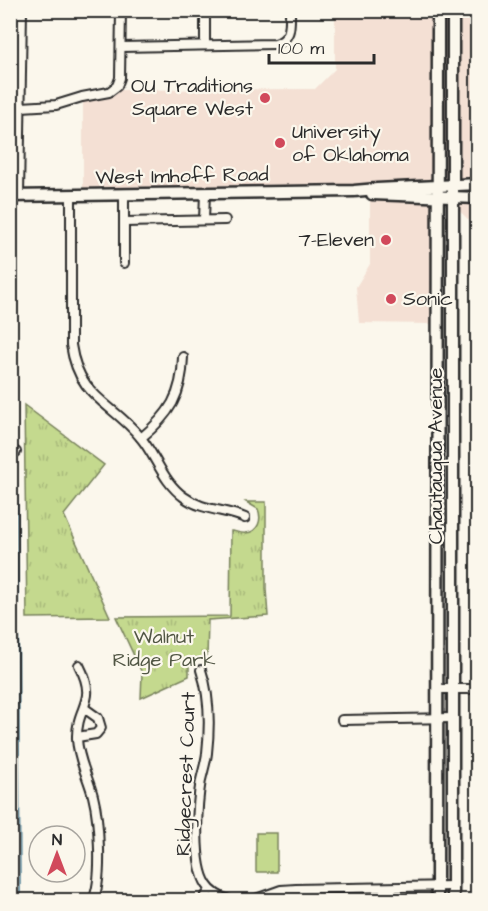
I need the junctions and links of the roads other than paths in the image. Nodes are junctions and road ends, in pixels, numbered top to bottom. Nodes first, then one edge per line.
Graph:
1 (22, 10) edge
2 (121, 10) edge
3 (205, 10) edge
4 (290, 10) edge
5 (438, 10) edge
6 (453, 10) edge
7 (205, 45) junction
8 (121, 47) junction
9 (21, 108) junction
10 (477, 184) edge
11 (452, 185) junction
12 (437, 190) junction
13 (205, 193) junction
14 (124, 194) junction
15 (70, 195) junction
16 (15, 196) edge
17 (452, 197) junction
18 (477, 198) edge
19 (204, 220) junction
20 (225, 220) dead end
21 (123, 222) junction
22 (124, 263) dead end
23 (183, 357) dead end
24 (141, 438) junction
25 (245, 518) dead end
26 (79, 665) dead end
27 (201, 670) dead end
28 (438, 689) junction
29 (453, 689) junction
30 (477, 689) edge
31 (84, 708) junction
32 (438, 718) junction
33 (453, 718) junction
34 (342, 720) dead end
35 (77, 737) junction
36 (437, 886) junction
37 (453, 886) junction
38 (210, 890) junction
39 (93, 900) edge
40 (204, 900) edge
41 (229, 900) edge
42 (253, 900) edge
43 (437, 900) edge
44 (453, 900) edge

1 - 9 street
2 - 8 street
3 - 7 street
4 - 7 street
5 - 12 main road, Chautauqua Avenue
6 - 11 main road, Chautauqua Avenue
7 - 8 street
8 - 9 street
9 - 16 street
10 - 11 main road
11 - 12 main road
11 - 17 main road, Chautauqua Avenue
12 - 13 main road, West Imhoff Road
12 - 17 main road
12 - 28 main road, Chautauqua Avenue
13 - 14 main road, West Imhoff Road
13 - 19 street
14 - 15 main road, West Imhoff Road
14 - 21 street
15 - 16 main road, West Imhoff Road
15 - 24 street
17 - 18 main road
17 - 29 main road, Chautauqua Avenue
19 - 20 street
19 - 21 street
21 - 22 street
23 - 24 street
24 - 25 street
26 - 31 street
27 - 38 street, Ridgecrest Court
28 - 29 street
28 - 32 main road, Chautauqua Avenue
29 - 30 street
29 - 33 main road, Chautauqua Avenue
31 - 35 street
31 - 35 street
32 - 33 street
32 - 34 street
32 - 36 main road, Chautauqua Avenue
33 - 37 main road, Chautauqua Avenue
35 - 39 street
36 - 37 street
36 - 42 street
36 - 43 main road, Chautauqua Avenue
37 - 44 main road, Chautauqua Avenue
38 - 40 street
38 - 41 street

